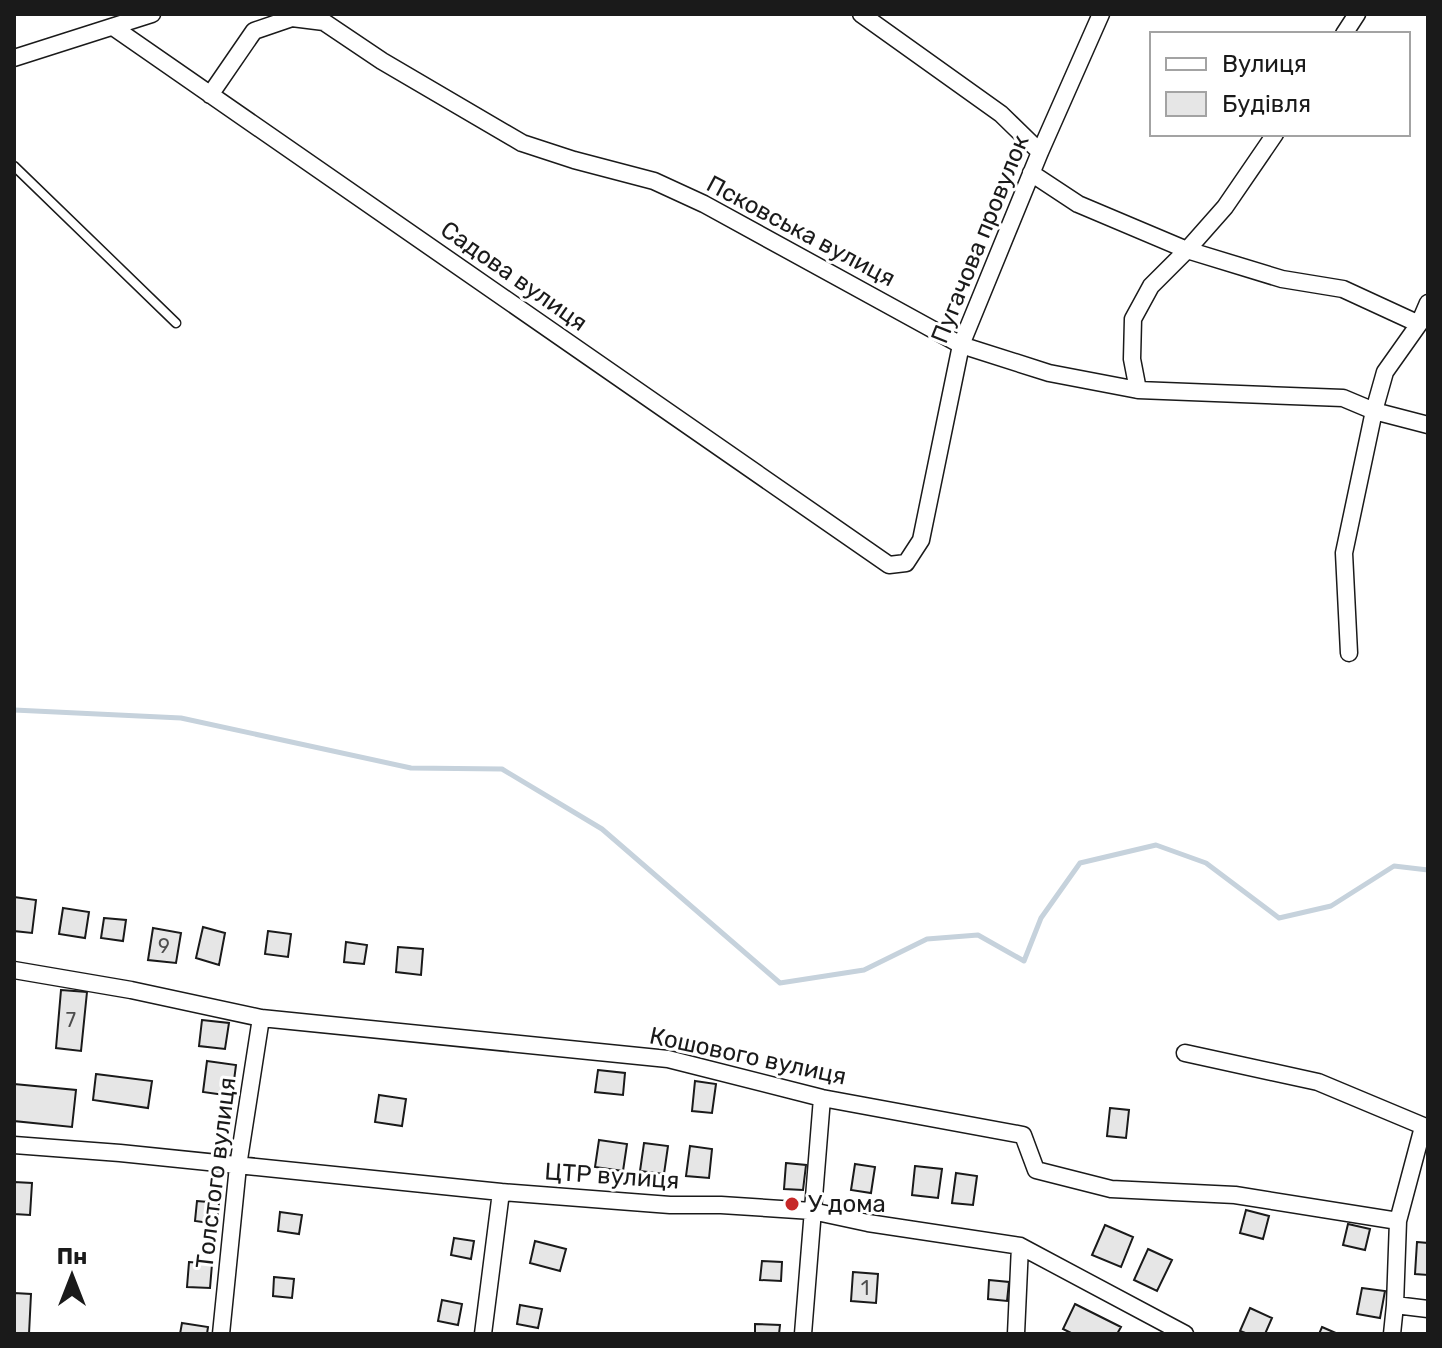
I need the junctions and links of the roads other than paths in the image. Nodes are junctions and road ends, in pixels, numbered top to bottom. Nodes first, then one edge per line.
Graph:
1 (152, 14) edge
2 (861, 14) edge
3 (1101, 14) edge
4 (1357, 14) edge
5 (113, 27) junction
6 (1345, 32) edge
7 (14, 58) edge
8 (210, 95) junction
9 (1274, 136) edge
10 (1040, 152) junction
11 (14, 166) edge
12 (1031, 173) junction
13 (1187, 250) junction
14 (1428, 303) edge
15 (176, 323) dead end
16 (1419, 324) junction
17 (961, 345) junction
18 (1138, 390) junction
19 (1374, 411) junction
20 (1428, 425) edge
21 (889, 565) joint
22 (1349, 653) dead end
23 (14, 970) edge
24 (261, 1018) junction
25 (1185, 1053) dead end
26 (822, 1098) junction
27 (1426, 1127) edge
28 (14, 1145) edge
29 (238, 1166) junction
30 (501, 1192) junction
31 (812, 1211) junction
32 (1398, 1221) junction
33 (1020, 1246) junction
34 (1395, 1305) junction
35 (1428, 1309) edge
36 (221, 1334) edge
37 (483, 1334) edge
38 (803, 1334) edge
39 (1016, 1334) edge
40 (1185, 1334) edge
41 (1392, 1334) edge

1 - 5 street
2 - 10 street
3 - 10 street, Пугачова провулок
4 - 6 street
5 - 7 street
5 - 8 street, Садова вулиця
8 - 17 street, Псковська вулиця
8 - 21 street, Садова вулиця
9 - 13 street
10 - 12 street, Пугачова провулок
11 - 15 lane
12 - 13 street
12 - 17 street, Пугачова провулок
13 - 16 street
13 - 18 street
14 - 16 street
16 - 19 street
17 - 18 street, Псковська вулиця
17 - 21 street, Пугачова провулок
18 - 19 street, Псковська вулиця
19 - 20 street, Псковська вулиця
19 - 22 street
23 - 24 street, Кошового вулиця
24 - 26 street, Кошового вулиця
24 - 29 street, Толстого вулиця
25 - 27 street
26 - 31 street
26 - 32 street, Кошового вулиця
27 - 32 street
28 - 29 street, ЦТР вулиця
29 - 30 street, ЦТР вулиця
29 - 36 street, Толстого вулиця
30 - 31 street, ЦТР вулиця
30 - 37 street
31 - 33 street, ЦТР вулиця
31 - 38 street
32 - 34 street
33 - 39 street
33 - 40 street, ЦТР вулиця
34 - 35 street
34 - 41 street

